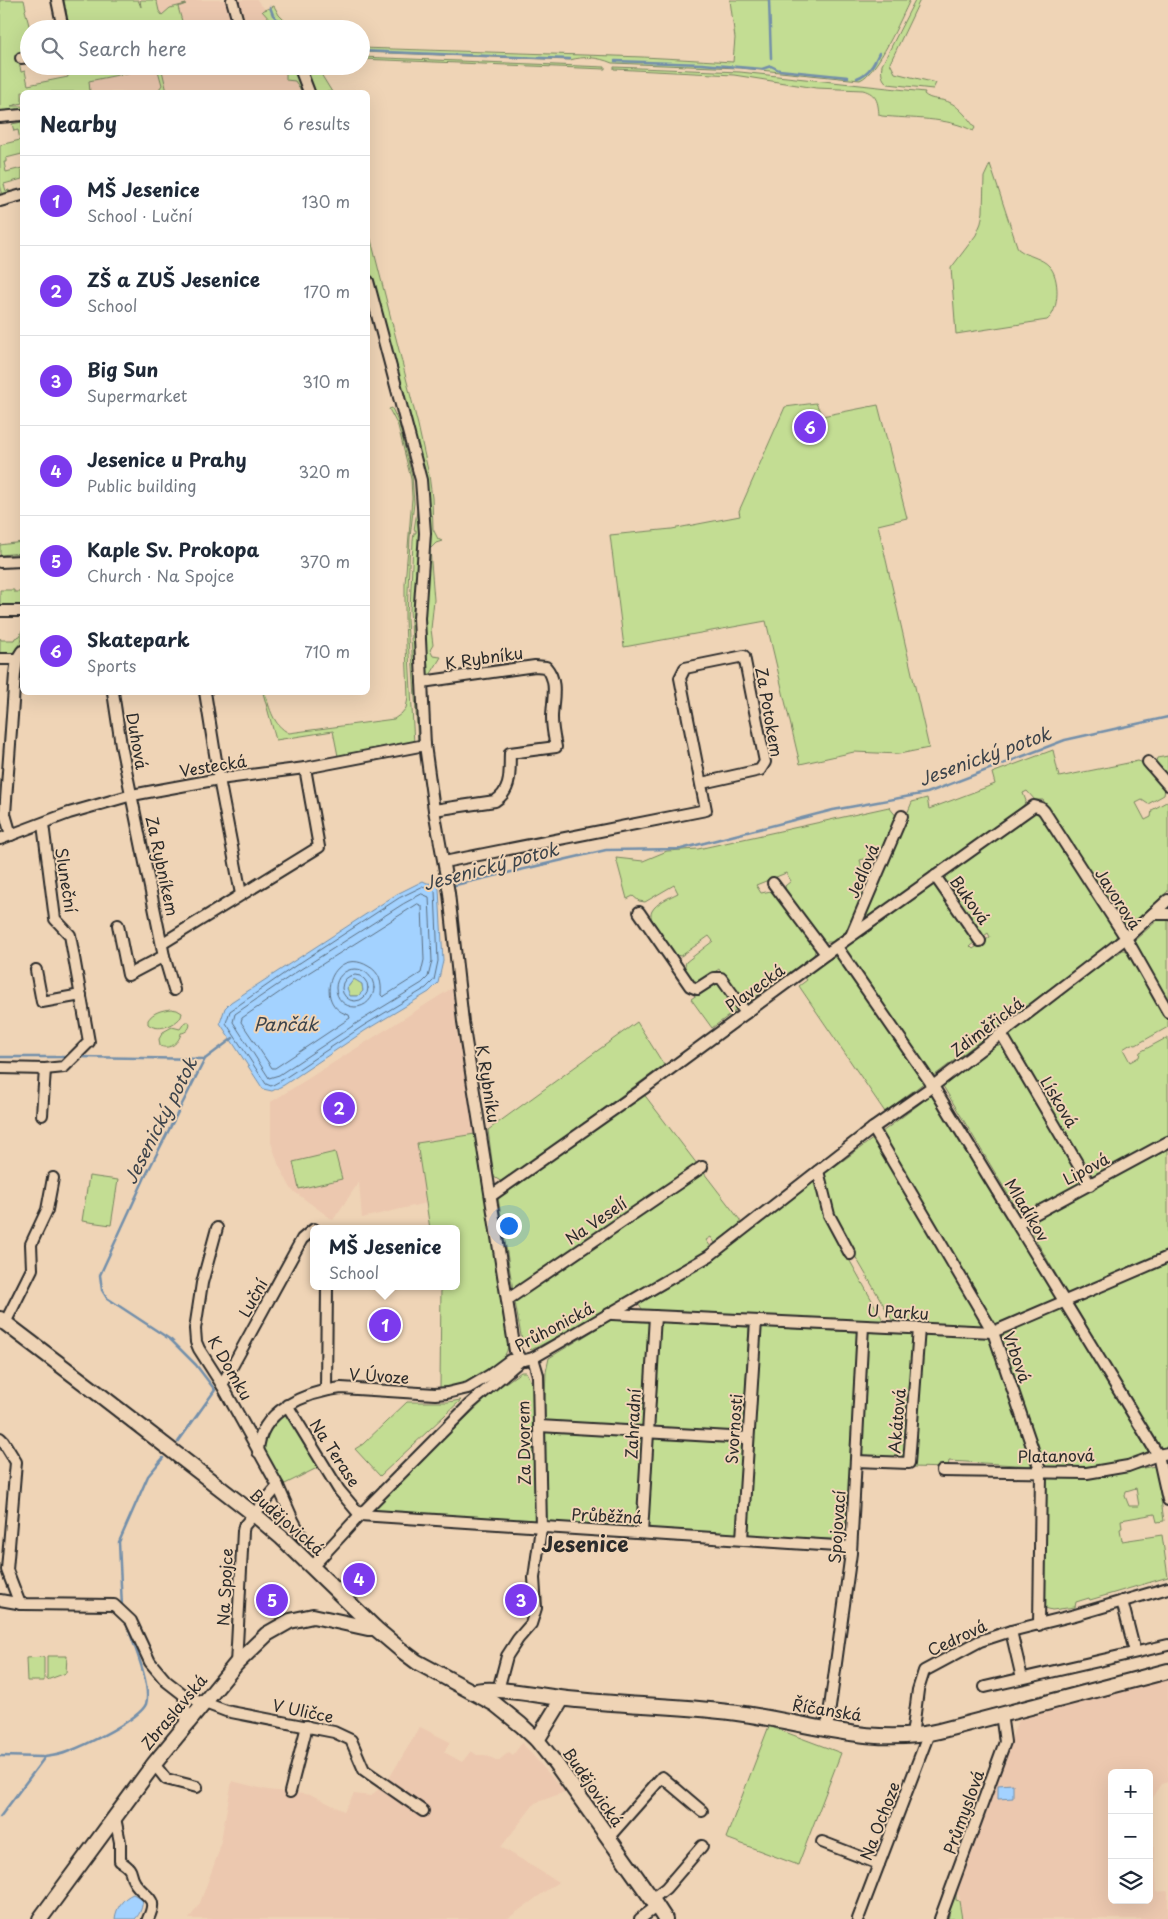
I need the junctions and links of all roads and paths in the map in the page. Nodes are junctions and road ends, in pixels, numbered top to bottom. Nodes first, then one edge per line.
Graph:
1 (57, 0) edge
2 (232, 0) edge
3 (61, 20) edge
4 (238, 20) edge
5 (303, 75) edge
6 (309, 90) edge
7 (20, 115) edge
8 (0, 118) edge
9 (20, 196) edge
10 (0, 201) edge
11 (370, 289) edge
12 (20, 561) edge
13 (0, 562) edge
14 (0, 611) edge
15 (20, 611) edge
16 (20, 655) edge
17 (0, 659) edge
18 (422, 682) junction
19 (114, 695) edge
20 (205, 695) edge
21 (425, 745) junction
22 (1148, 762) dead end
23 (305, 768) junction
24 (219, 779) junction
25 (702, 783) junction
26 (1168, 785) edge
27 (132, 795) junction
28 (1038, 806) joint
29 (434, 810) junction
30 (902, 816) dead end
31 (43, 824) junction
32 (11, 834) junction
33 (0, 839) edge
34 (444, 862) junction
35 (935, 876) junction
36 (773, 883) dead end
37 (241, 894) junction
38 (1168, 900) edge
39 (639, 912) dead end
40 (1153, 914) junction
41 (1168, 914) edge
42 (118, 925) dead end
43 (851, 937) junction
44 (1126, 938) junction
45 (980, 941) dead end
46 (163, 943) junction
47 (837, 947) junction
48 (826, 954) junction
49 (164, 956) junction
50 (36, 970) dead end
51 (174, 990) dead end
52 (81, 995) junction
53 (1168, 1012) edge
54 (746, 1013) junction
55 (1002, 1035) junction
56 (0, 1068) edge
57 (45, 1069) junction
58 (933, 1086) junction
59 (42, 1115) dead end
60 (873, 1128) junction
61 (1168, 1142) edge
62 (702, 1167) dead end
63 (818, 1171) junction
64 (53, 1178) dead end
65 (1090, 1184) junction
66 (491, 1196) junction
67 (1018, 1223) junction
68 (217, 1228) dead end
69 (310, 1232) edge
70 (850, 1254) dead end
71 (1168, 1257) edge
72 (327, 1290) edge
73 (507, 1300) junction
74 (1064, 1302) junction
75 (612, 1314) junction
76 (655, 1316) junction
77 (3, 1321) edge
78 (756, 1321) junction
79 (863, 1326) junction
80 (919, 1328) junction
81 (993, 1332) junction
82 (533, 1358) junction
83 (521, 1360) junction
84 (222, 1385) junction
85 (326, 1390) junction
86 (287, 1405) junction
87 (539, 1426) junction
88 (647, 1432) junction
89 (0, 1438) edge
90 (748, 1438) junction
91 (258, 1452) junction
92 (1163, 1454) edge
93 (856, 1460) junction
94 (942, 1471) dead end
95 (1041, 1473) junction
96 (278, 1486) junction
97 (1168, 1500) edge
98 (255, 1515) junction
99 (360, 1515) junction
100 (540, 1528) junction
101 (642, 1533) junction
102 (301, 1535) dead end
103 (742, 1539) junction
104 (851, 1547) junction
105 (312, 1567) junction
106 (1168, 1588) edge
107 (0, 1600) edge
108 (1122, 1601) junction
109 (20, 1604) junction
110 (1039, 1625) junction
111 (375, 1628) junction
112 (1011, 1631) junction
113 (1168, 1645) edge
114 (1135, 1652) junction
115 (236, 1664) junction
116 (1168, 1671) edge
117 (1022, 1678) junction
118 (985, 1686) dead end
119 (498, 1690) junction
120 (474, 1692) junction
121 (184, 1695) junction
122 (562, 1699) junction
123 (206, 1703) junction
124 (1001, 1714) junction
125 (187, 1725) junction
126 (307, 1726) junction
127 (827, 1729) junction
128 (929, 1734) junction
129 (912, 1736) junction
130 (536, 1740) junction
131 (154, 1764) junction
132 (197, 1787) dead end
133 (290, 1792) dead end
134 (423, 1810) dead end
135 (702, 1811) dead end
136 (114, 1818) junction
137 (608, 1838) junction
138 (822, 1842) dead end
139 (702, 1846) dead end
140 (879, 1864) junction
141 (654, 1902) junction
142 (40, 1919) edge
143 (148, 1919) edge
144 (640, 1919) edge
145 (665, 1919) edge
146 (858, 1919) edge
147 (940, 1919) edge

1 - 3 street
2 - 4 street
5 - 6 street
7 - 8 street
9 - 10 street
11 - 18 street, K Rybníku
12 - 13 street
14 - 15 street
16 - 17 street
16 - 32 street
18 - 21 street, K Rybníku
18 - 29 street, K Rybníku
19 - 27 street, Duhová
20 - 24 street
21 - 23 street, Vestecká
21 - 29 street, K Rybníku
22 - 26 street
23 - 24 street, Vestecká
23 - 37 street, Za Rybníkem
24 - 27 street, Vestecká
24 - 37 street
25 - 25 street, Za Potokem
25 - 34 street, Za Potokem
27 - 31 street, Vestecká
27 - 46 street, Za Rybníkem
28 - 35 street, Plavecká
28 - 44 street, Javorová
29 - 34 street, K Rybníku
30 - 43 street, Jedlová
31 - 32 street, Vestecká
31 - 52 street, Sluneční
32 - 33 street, Vestecká
34 - 66 street, K Rybníku
35 - 43 street, Plavecká
35 - 45 street, Buková
36 - 48 street
37 - 46 street, Za Rybníkem
38 - 40 street, Zdiměřická
39 - 54 street
40 - 41 street
40 - 44 street, Zdiměřická
42 - 49 street
43 - 47 street, Plavecká
44 - 53 street, Javorová
44 - 55 street, Zdiměřická
46 - 49 street, Za Rybníkem
47 - 48 street, Plavecká
47 - 58 street, Mladíkov
48 - 54 street, Plavecká
49 - 51 street, Za Rybníkem
50 - 52 street
52 - 57 street, Sluneční
54 - 66 street, Plavecká
55 - 58 street, Zdiměřická
55 - 65 street, Lísková
56 - 57 street, Sluneční
57 - 59 street
58 - 60 street, Zdiměřická
58 - 67 street, Mladíkov
60 - 63 street, Zdiměřická
60 - 81 street, Vrbová
61 - 65 street, Lipová
62 - 73 street, Na Veselí
63 - 70 street
63 - 75 street, Průhonická
64 - 77 street, Budějovická
65 - 67 street, Lipová
66 - 73 street, K Rybníku
67 - 74 street, Mladíkov
68 - 84 street, K Domku
69 - 84 street, Luční
71 - 74 street, U Parku
72 - 85 street
73 - 83 street, K Rybníku
74 - 81 street, U Parku
74 - 92 street, Mladíkov
75 - 76 street, U Parku
75 - 82 street, Průhonická
76 - 78 street, U Parku
76 - 88 street, Zahradní
77 - 98 main road, Budějovická
78 - 79 street, U Parku
78 - 90 street, Svornosti
79 - 80 street, U Parku
79 - 93 street, Spojovací
80 - 81 street, U Parku
80 - 93 street, Akátová
81 - 95 street, Vrbová
82 - 83 street, Průhonická
82 - 87 street, Za Dvorem
83 - 85 street, V Úvoze
83 - 99 street, Průhonická
84 - 91 street, K Domku
85 - 86 street, V Úvoze
86 - 91 street, V Úvoze
86 - 99 street, Na Terase
87 - 88 street
87 - 100 street, Za Dvorem
88 - 90 street
88 - 101 street, Zahradní
89 - 109 street
90 - 103 street, Svornosti
91 - 96 street, K Domku
92 - 95 street, Platanová
92 - 97 street, Mladíkov
93 - 104 street, Spojovací
94 - 95 street, Platanová
95 - 110 street, Vrbová
96 - 98 street
96 - 102 street, K Domku
98 - 105 main road, Budějovická
98 - 115 street, Na Spojce
99 - 100 street, Průběžná
99 - 105 street, Průhonická
100 - 101 street, Průběžná
100 - 119 street, Za Dvorem
101 - 103 street, Průběžná
103 - 104 street, Průběžná
104 - 127 street, Spojovací
105 - 111 main road, Budějovická
106 - 108 street, Cedrová
107 - 109 street
108 - 110 street, Cedrová
108 - 114 street
109 - 121 street, V Uličce
110 - 112 street, Cedrová
111 - 115 main road, Zbraslavská
111 - 120 main road, Budějovická
112 - 117 street, Cedrová
112 - 129 street, Cedrová
113 - 114 street
114 - 117 street
115 - 123 main road, Zbraslavská
116 - 124 main road, Říčanská
117 - 118 street
119 - 120 main road, Říčanská
119 - 122 main road, Říčanská
120 - 130 main road, Budějovická
121 - 123 street, V Uličce
121 - 125 street
122 - 127 main road, Říčanská
122 - 130 main road
123 - 125 main road, Zbraslavská
123 - 126 street, V Uličce
124 - 128 main road, Říčanská
124 - 147 street, Průmyslová
125 - 131 main road, Zbraslavská
126 - 133 street
126 - 134 street, V Uličce
127 - 129 main road, Říčanská
128 - 129 main road, Říčanská
128 - 140 street, Na Ochoze
130 - 137 main road, Budějovická
131 - 132 street
131 - 136 main road, Zbraslavská
135 - 137 street
136 - 142 main road, Zbraslavská
136 - 143 street
137 - 141 main road, Budějovická
138 - 140 street
139 - 141 street
140 - 146 street, Na Ochoze
141 - 144 street
141 - 145 main road, Budějovická

